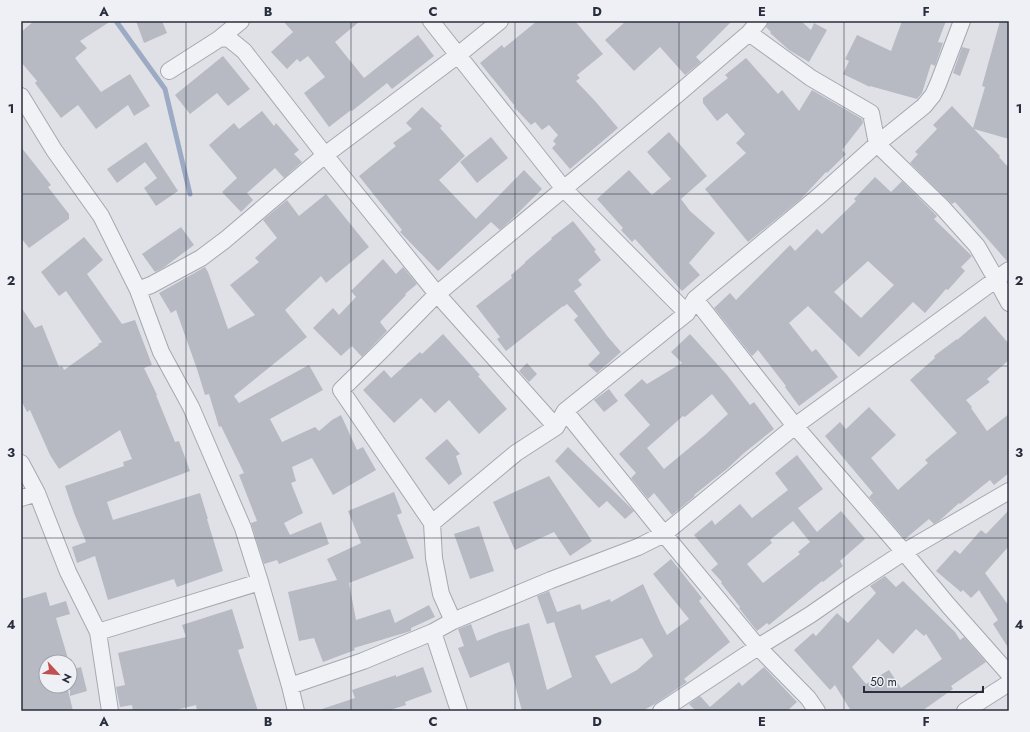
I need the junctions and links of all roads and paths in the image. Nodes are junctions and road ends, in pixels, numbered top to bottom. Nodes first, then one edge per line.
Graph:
1 (241, 21) edge
2 (431, 21) edge
3 (500, 21) edge
4 (962, 21) edge
5 (754, 27) edge
6 (219, 39) junction
7 (458, 55) junction
8 (169, 71) dead end
9 (21, 96) edge
10 (877, 144) junction
11 (325, 155) junction
12 (564, 189) junction
13 (1003, 274) edge
14 (138, 290) junction
15 (437, 294) junction
16 (695, 299) junction
17 (1009, 304) edge
18 (687, 313) junction
19 (565, 411) junction
20 (795, 426) junction
21 (556, 427) junction
22 (21, 463) edge
23 (1009, 491) edge
24 (37, 493) junction
25 (21, 498) edge
26 (432, 523) junction
27 (664, 534) junction
28 (904, 552) junction
29 (260, 582) junction
30 (453, 621) junction
31 (98, 632) junction
32 (433, 632) junction
33 (758, 647) junction
34 (1009, 674) edge
35 (1009, 683) edge
36 (290, 686) junction
37 (110, 711) edge
38 (296, 711) edge
39 (459, 711) edge
40 (661, 711) edge
41 (817, 711) edge
42 (965, 711) edge

1 - 6 street
2 - 7 street
3 - 7 street
4 - 10 street
5 - 10 street
5 - 12 street
6 - 8 street
6 - 11 street
7 - 11 street
7 - 12 street
9 - 14 street
10 - 13 street
10 - 16 street
11 - 14 street
11 - 15 street
12 - 15 street
12 - 18 street
13 - 17 street
13 - 20 street
14 - 29 street
15 - 21 street
15 - 26 street
16 - 18 street
16 - 20 street
18 - 19 street
19 - 21 street
19 - 27 street
20 - 27 street
20 - 28 street
21 - 26 street
22 - 24 street
23 - 28 street
24 - 25 street
24 - 31 street
26 - 30 street
27 - 30 street
27 - 33 street
28 - 33 street
28 - 34 street
29 - 31 street
29 - 36 street
30 - 32 street
31 - 37 street
32 - 36 street
32 - 39 street
33 - 40 street
33 - 41 street
35 - 42 street
36 - 38 street

